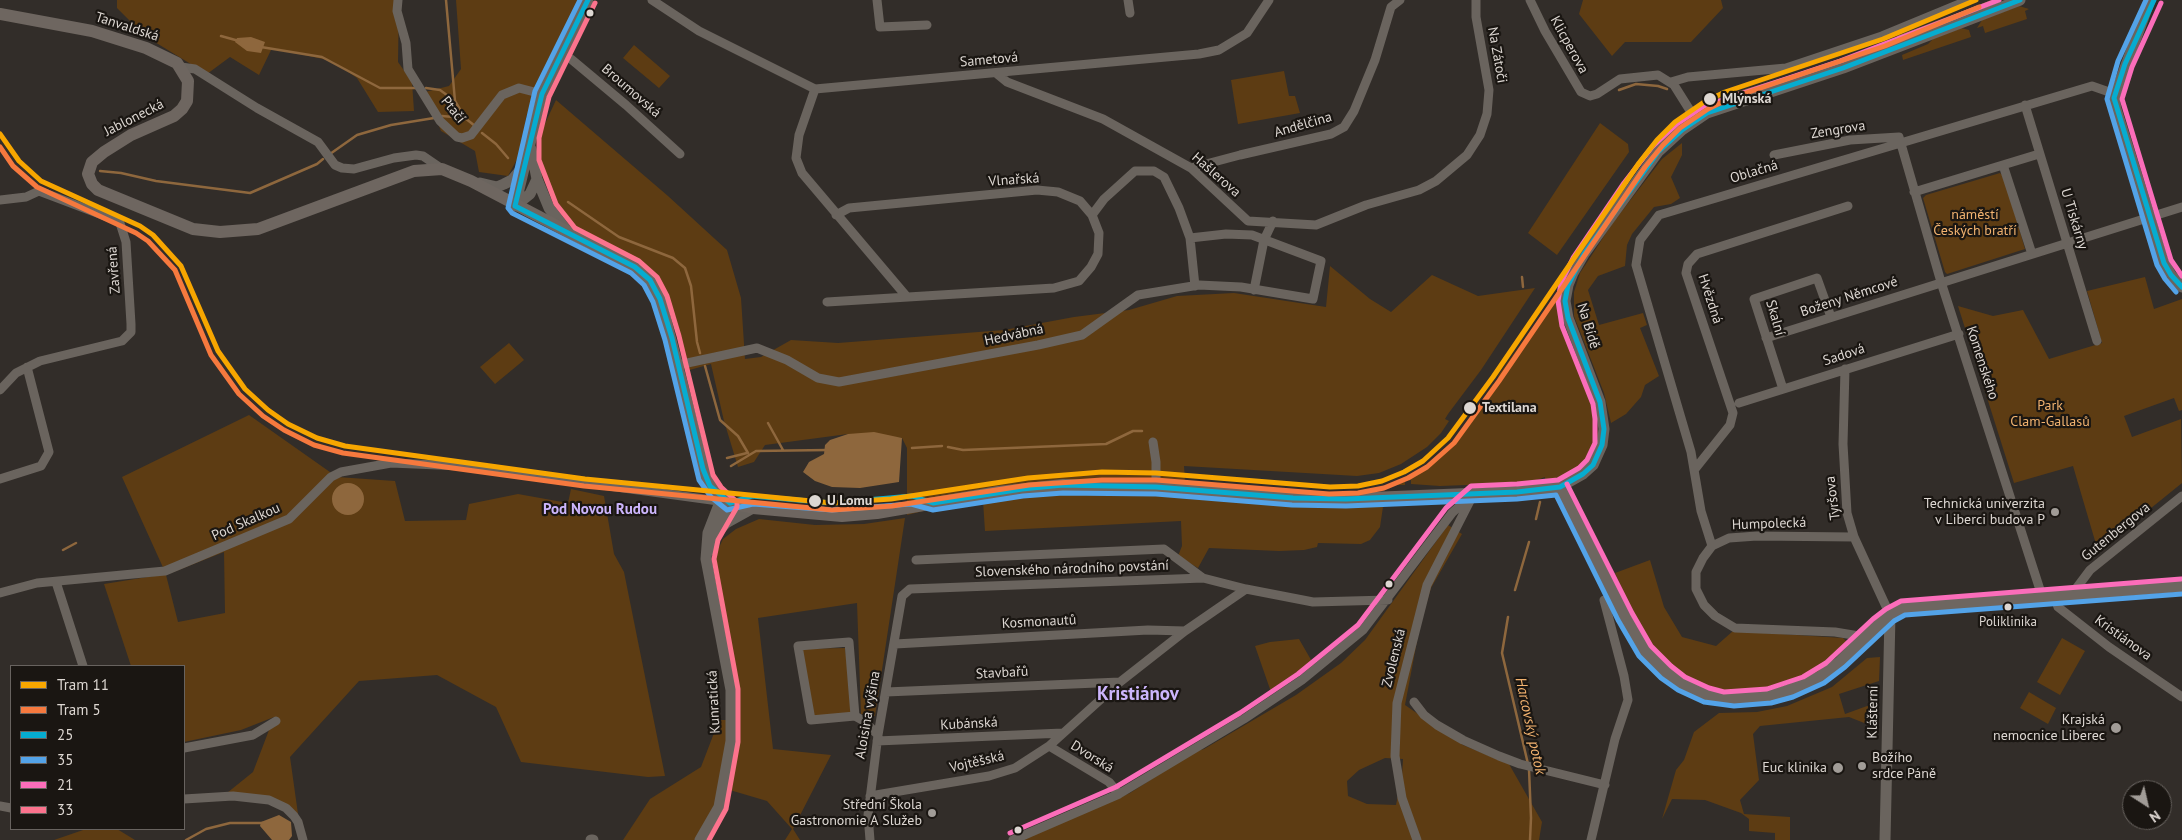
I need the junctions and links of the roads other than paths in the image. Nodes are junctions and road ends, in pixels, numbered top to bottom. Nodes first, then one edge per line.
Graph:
1 (398, 0) edge
2 (588, 0) edge
3 (652, 0) edge
4 (877, 0) edge
5 (1128, 0) edge
6 (1269, 0) edge
7 (1400, 0) edge
8 (1476, 0) edge
9 (1530, 0) edge
10 (1969, 0) edge
11 (2020, 0) edge
12 (2150, 0) edge
13 (2154, 0) edge
14 (0, 14) edge
15 (1130, 14) dead end
16 (2145, 16) junction
17 (927, 25) dead end
18 (560, 54) junction
19 (181, 67) junction
20 (996, 73) junction
21 (1671, 82) junction
22 (815, 89) junction
23 (542, 94) junction
24 (2115, 94) junction
25 (2025, 105) junction
26 (1696, 120) junction
27 (531, 137) junction
28 (1900, 144) junction
29 (680, 154) dead end
30 (2039, 154) junction
31 (1774, 155) dead end
32 (2003, 165) junction
33 (523, 167) junction
34 (1191, 168) junction
35 (442, 170) junction
36 (536, 179) junction
37 (471, 181) junction
38 (1914, 192) junction
39 (1401, 196) joint
40 (0, 200) edge
41 (515, 206) junction
42 (1848, 206) dead end
43 (2182, 207) edge
44 (1092, 215) junction
45 (836, 216) junction
46 (2149, 217) junction
47 (1273, 221) junction
48 (570, 234) junction
49 (1190, 238) junction
50 (1264, 240) junction
51 (2068, 243) junction
52 (2032, 254) junction
53 (1941, 282) junction
54 (1195, 286) junction
55 (2182, 287) edge
56 (1254, 290) junction
57 (907, 298) junction
58 (827, 302) dead end
59 (1831, 317) junction
60 (1958, 334) junction
61 (1766, 338) junction
62 (2096, 341) dead end
63 (678, 365) junction
64 (27, 367) junction
65 (1845, 369) junction
66 (1783, 389) junction
67 (0, 390) edge
68 (1739, 403) dead end
69 (1153, 442) dead end
70 (1695, 469) junction
71 (0, 478) edge
72 (1156, 487) junction
73 (1560, 487) junction
74 (1475, 492) junction
75 (2182, 496) edge
76 (723, 500) junction
77 (753, 508) junction
78 (1854, 537) junction
79 (1712, 546) junction
80 (706, 559) junction
81 (916, 560) dead end
82 (1203, 578) junction
83 (56, 582) junction
84 (2182, 586) edge
85 (1246, 589) junction
86 (2, 590) edge
87 (2072, 594) junction
88 (2048, 595) junction
89 (902, 596) joint
90 (1388, 600) junction
91 (1604, 600) dead end
92 (1890, 615) junction
93 (1185, 632) junction
94 (1865, 636) junction
95 (895, 644) junction
96 (83, 665) edge
97 (1120, 682) junction
98 (886, 692) junction
99 (1400, 694) junction
100 (2182, 697) edge
101 (1414, 702) junction
102 (1425, 708) dead end
103 (882, 714) junction
104 (855, 716) junction
105 (276, 721) dead end
106 (864, 721) junction
107 (1063, 733) junction
108 (877, 738) junction
109 (1048, 746) junction
110 (185, 748) edge
111 (1605, 785) junction
112 (1119, 794) junction
113 (870, 796) junction
114 (185, 798) edge
115 (303, 840) edge
116 (700, 840) edge
117 (870, 840) edge
118 (1013, 840) edge
119 (1417, 840) edge
120 (1591, 840) edge
121 (1885, 840) edge

1 - 23 street, Ptačí
2 - 18 street
3 - 22 street
4 - 17 street
5 - 15 street
6 - 20 street, Sametová
7 - 34 street, Andělčina
8 - 39 street, Na Zátoči
9 - 21 street, Klicperova
10 - 21 street
11 - 26 street, Na Bídě
12 - 16 street
13 - 16 street
14 - 19 main road, Tanvaldská
16 - 24 street
18 - 23 street
18 - 29 street, Broumovská
19 - 35 street, Jablonecká
19 - 35 main road, Jablonecká
20 - 22 street, Sametová
20 - 34 street, Hašlerova
21 - 26 street
22 - 45 street
23 - 27 street
24 - 25 street, Oblačná
24 - 46 street
25 - 28 street, Oblačná
25 - 30 street, U Tiskárny
26 - 73 street, Na Bídě
27 - 33 street
27 - 36 street
28 - 31 street, Zengrova
28 - 38 street, Komenského
28 - 70 street, Oblačná
30 - 32 street
30 - 51 street, U Tiskárny
32 - 38 street
32 - 52 street
33 - 37 street
33 - 41 street
34 - 47 street, Hašlerova
35 - 37 main road, Jablonecká
36 - 41 street
36 - 48 street
37 - 41 main road, Jablonecká
38 - 53 street, Komenského
39 - 47 street, Hašlerova
40 - 64 street, Zavřená
41 - 48 main road, Jablonecká
42 - 70 street, Hvězdná
43 - 46 street
44 - 45 street, Vlnařská
44 - 49 street
44 - 57 street
45 - 57 street
46 - 51 street
46 - 55 street
47 - 50 street
48 - 63 main road, Jablonecká
49 - 50 street
49 - 54 street
50 - 56 street
50 - 56 street, Hedvábná
51 - 52 street
51 - 62 street, U Tiskárny
52 - 53 street, Boženy Němcové
53 - 59 street, Boženy Němcové
53 - 60 street, Komenského
54 - 56 street, Hedvábná
54 - 63 street, Hedvábná
57 - 58 street
59 - 61 street, Boženy Němcové
59 - 61 street, Skalní
60 - 65 street, Sadová
60 - 88 street, Komenského
61 - 66 street, Skalní
63 - 76 main road, Jablonecká
64 - 67 street, Zavřená
64 - 71 street
65 - 66 street, Sadová
65 - 78 street, Tyršova
66 - 68 street, Sadová
69 - 72 street
70 - 79 street, Oblačná
72 - 74 main road
72 - 77 main road
73 - 74 main road
73 - 94 main road
74 - 90 street
74 - 99 street, Zvolenská
75 - 87 street, Gutenbergova
76 - 77 main road
76 - 80 street, Kunratická
76 - 83 street, Pod Skalkou
77 - 80 street
78 - 79 street, Humpolecká
78 - 92 street, Tyršova
79 - 94 street
80 - 116 street, Kunratická
81 - 82 street
82 - 85 street, Slovenského národního povstání
82 - 89 street, Slovenského národního povstání
83 - 86 street, Pod Skalkou
83 - 96 street
84 - 87 main road
85 - 90 street
85 - 93 street, Vojtěšská
87 - 88 main road
88 - 92 main road
88 - 100 street, Kristiánova
89 - 95 street, Aloisina výšina
90 - 112 street
91 - 111 street
92 - 94 main road
92 - 121 street, Klášterní
93 - 95 street, Kosmonautů
93 - 97 street, Vojtěšská
95 - 98 street, Aloisina výšina
97 - 98 street, Stavbařů
97 - 107 street, Vojtěšská
98 - 103 street, Aloisina výšina
99 - 101 street
99 - 119 street, Zvolenská
101 - 102 street
101 - 111 street
103 - 106 street
103 - 108 street, Aloisina výšina
104 - 104 street
104 - 106 street
105 - 110 street
106 - 108 street
107 - 108 street, Kubánská
107 - 109 street, Vojtěšská
108 - 113 street, Aloisina výšina
109 - 112 street, Dvorská
109 - 113 street, Vojtěšská
111 - 120 street
112 - 118 street
113 - 117 street, Aloisina výšina
114 - 115 street

